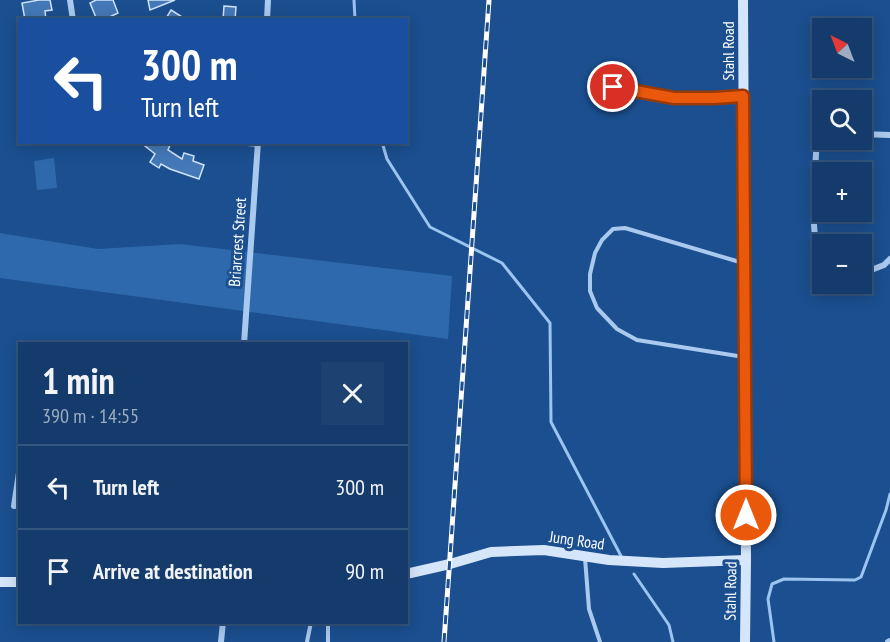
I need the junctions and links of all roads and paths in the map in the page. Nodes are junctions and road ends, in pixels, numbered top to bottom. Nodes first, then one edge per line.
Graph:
1 (70, 0) edge
2 (268, 0) edge
3 (743, 0) edge
4 (73, 18) edge
5 (267, 18) edge
6 (613, 87) dead end
7 (743, 96) junction
8 (872, 135) edge
9 (890, 135) edge
10 (258, 144) edge
11 (816, 150) edge
12 (815, 234) edge
13 (890, 259) edge
14 (744, 264) junction
15 (872, 270) edge
16 (244, 342) edge
17 (745, 357) junction
18 (585, 557) junction
19 (746, 560) junction
20 (408, 573) edge
21 (0, 582) edge
22 (18, 582) edge
23 (224, 624) edge
24 (311, 624) edge
25 (328, 624) edge
26 (221, 642) edge
27 (307, 642) edge
28 (328, 642) edge
29 (600, 642) edge
30 (745, 642) edge

1 - 4 street
2 - 5 street
3 - 7 street, Stahl Road
6 - 7 lane
7 - 14 street, Stahl Road
8 - 9 street
10 - 16 street, Briarcrest Street
11 - 12 street
13 - 15 street
14 - 17 street, Stahl Road
14 - 17 lane
17 - 19 street, Stahl Road
18 - 19 street, Jung Road
18 - 20 street, Jung Road
18 - 29 lane
19 - 30 street, Stahl Road
21 - 22 street
23 - 26 street
24 - 27 lane
25 - 28 lane

